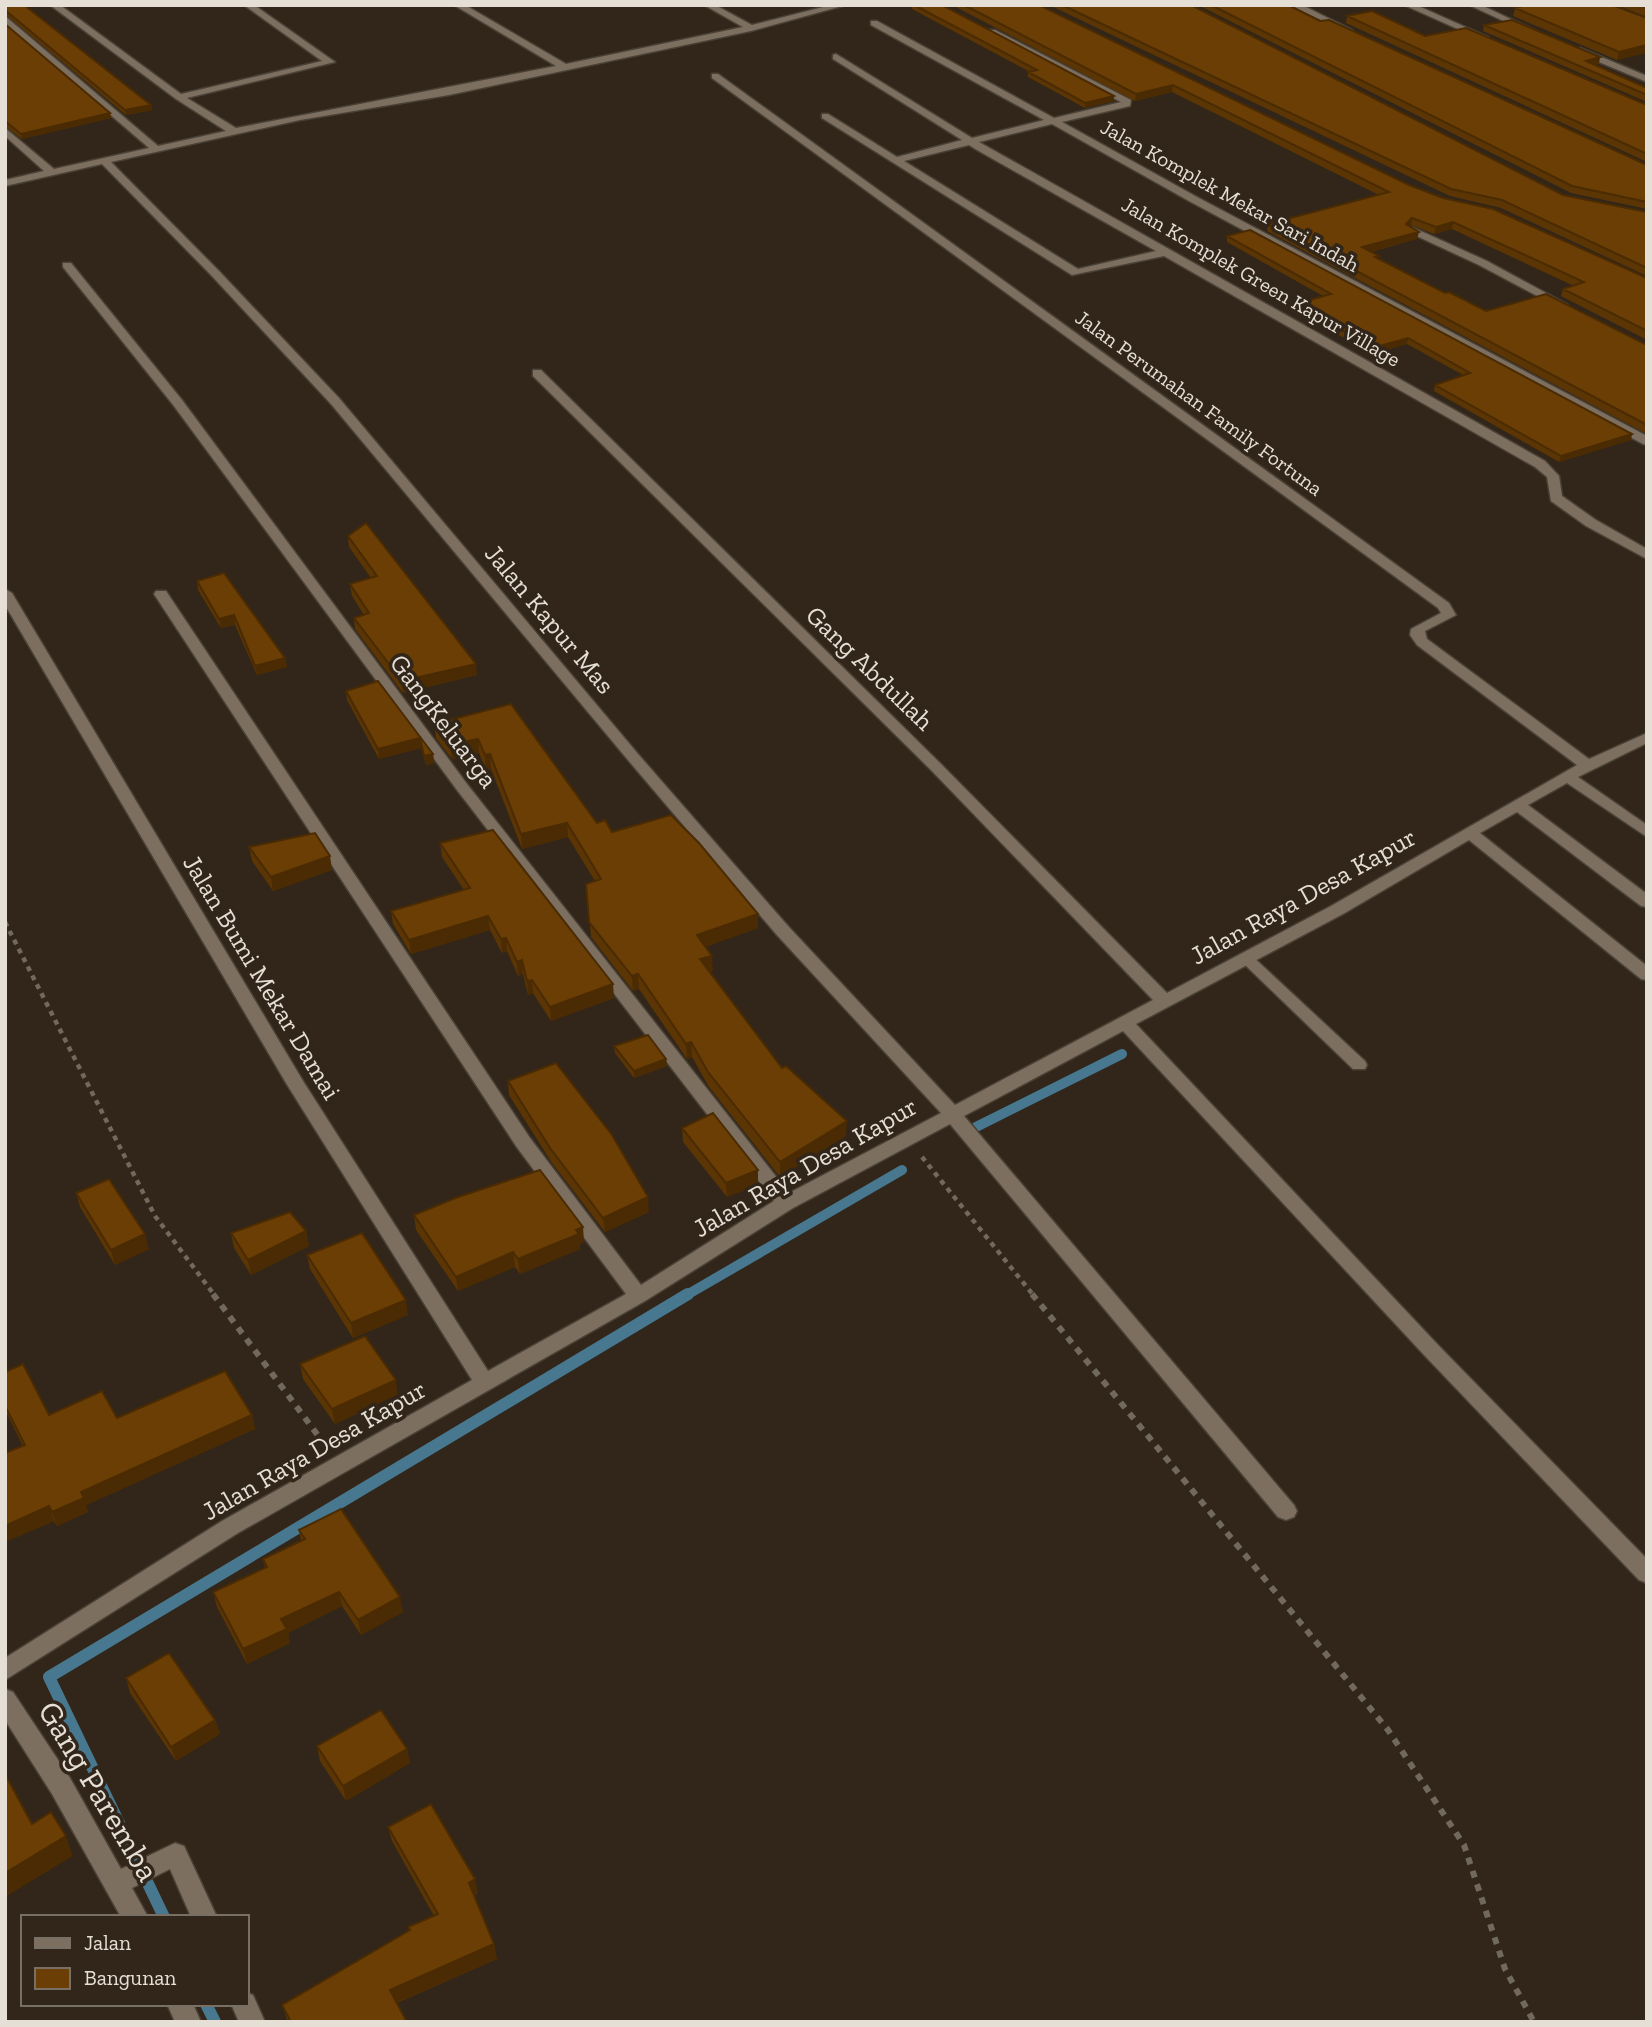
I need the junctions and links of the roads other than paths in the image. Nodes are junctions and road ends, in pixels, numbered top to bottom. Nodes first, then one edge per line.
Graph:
1 (54, 5) edge
2 (248, 5) edge
3 (458, 5) edge
4 (708, 5) edge
5 (842, 5) edge
6 (1294, 5) edge
7 (1408, 5) edge
8 (1474, 5) edge
9 (5, 19) edge
10 (874, 23) dead end
11 (982, 27) edge
12 (751, 28) junction
13 (1356, 34) edge
14 (1543, 35) edge
15 (1490, 41) edge
16 (1565, 45) edge
17 (836, 57) dead end
18 (564, 67) junction
19 (715, 76) dead end
20 (1647, 79) edge
21 (179, 97) junction
22 (825, 116) dead end
23 (1053, 121) junction
24 (5, 131) edge
25 (234, 131) junction
26 (973, 142) junction
27 (156, 149) junction
28 (895, 160) junction
29 (104, 161) junction
30 (52, 173) junction
31 (5, 183) edge
32 (1412, 230) edge
33 (1167, 252) junction
34 (67, 265) dead end
35 (1576, 312) edge
36 (537, 373) dead end
37 (1647, 441) edge
38 (1647, 555) edge
39 (5, 593) edge
40 (161, 594) dead end
41 (1647, 737) edge
42 (1588, 766) junction
43 (1567, 776) junction
44 (1519, 806) junction
45 (1647, 832) edge
46 (1470, 833) junction
47 (1647, 902) edge
48 (1246, 958) junction
49 (1647, 975) edge
50 (1164, 1001) junction
51 (1126, 1024) junction
52 (1359, 1065) dead end
53 (952, 1114) junction
54 (786, 1203) junction
55 (638, 1296) junction
56 (484, 1382) junction
57 (1286, 1511) dead end
58 (1647, 1574) edge
59 (5, 1670) edge
60 (5, 1699) edge
61 (126, 1878) junction
62 (135, 1915) edge
63 (203, 1915) edge
64 (181, 2006) edge
65 (245, 2006) edge
66 (188, 2022) edge
67 (252, 2022) edge

1 - 21 street
2 - 21 street
3 - 18 street
4 - 12 street
5 - 12 street
6 - 13 street
7 - 15 street
8 - 14 street
9 - 27 street
10 - 23 street
11 - 23 street, Jalan Komplek Mekar Sari Indah
12 - 18 street
16 - 20 street
17 - 26 street, Jalan Komplek Green Kapur Village
18 - 25 street
19 - 42 street, Jalan Perumahan Family Fortuna
21 - 25 street
22 - 28 street
23 - 26 street
23 - 37 street, Jalan Komplek Mekar Sari Indah
24 - 30 street
25 - 27 street
26 - 28 street
26 - 33 street, Jalan Komplek Green Kapur Village
27 - 29 street
28 - 33 street
29 - 30 street
29 - 53 street, Jalan Kapur Mas
30 - 31 street
32 - 35 street
33 - 38 street, Jalan Komplek Green Kapur Village
34 - 54 street, GangKeluarga
36 - 50 street, Gang Abdullah
39 - 56 street, Jalan Bumi Mekar Damai
40 - 55 street
41 - 42 street, Jalan Raya Desa Kapur
42 - 43 street, Jalan Raya Desa Kapur
43 - 44 street, Jalan Raya Desa Kapur
43 - 45 street
44 - 46 street, Jalan Raya Desa Kapur
44 - 47 street
46 - 48 street, Jalan Raya Desa Kapur
46 - 49 street
48 - 50 street, Jalan Raya Desa Kapur
48 - 52 lane
50 - 51 street, Jalan Raya Desa Kapur
51 - 53 street, Jalan Raya Desa Kapur
51 - 58 street
53 - 54 street, Jalan Raya Desa Kapur
53 - 57 street, Jalan Kapur Mas
54 - 55 street, Jalan Raya Desa Kapur
55 - 56 street, Jalan Raya Desa Kapur
56 - 59 street, Jalan Raya Desa Kapur
60 - 61 street, Gang Paremba
61 - 62 street, Gang Paremba
61 - 63 street
64 - 66 street
65 - 67 street

